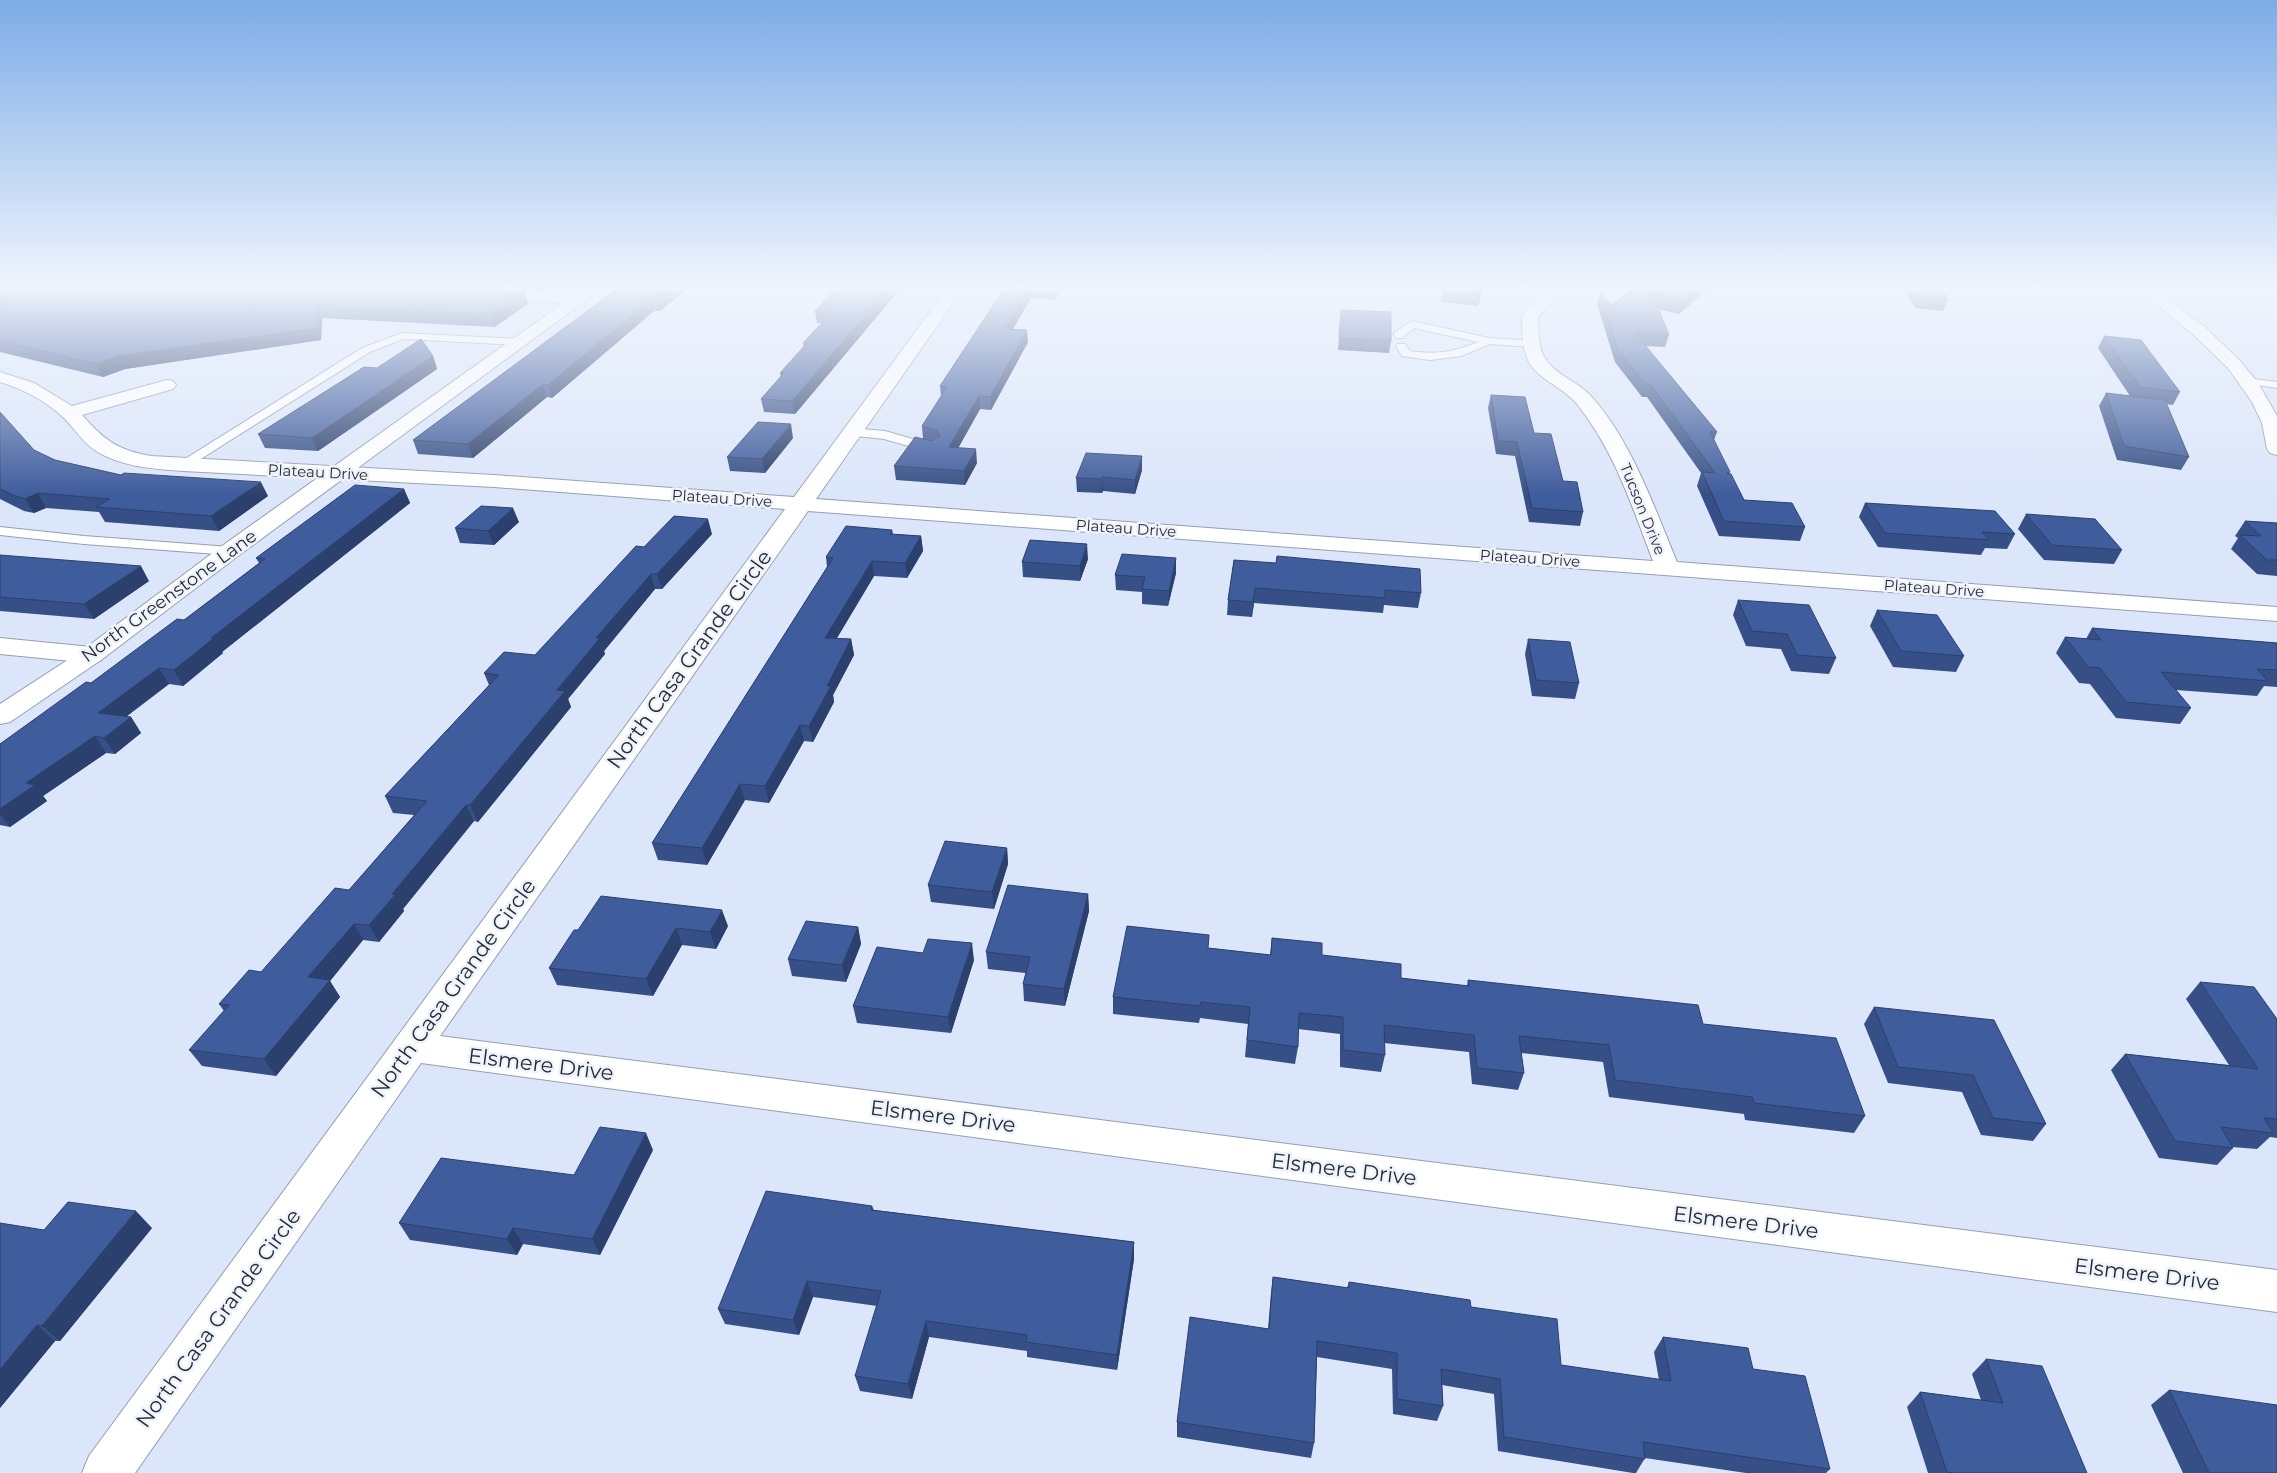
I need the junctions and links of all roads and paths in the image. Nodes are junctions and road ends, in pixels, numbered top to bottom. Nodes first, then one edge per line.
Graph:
1 (354, 358) edge
2 (499, 358) edge
3 (905, 358) edge
4 (1536, 358) edge
5 (2226, 358) edge
6 (0, 377) edge
7 (2247, 381) junction
8 (167, 385) dead end
9 (2277, 385) edge
10 (68, 413) junction
11 (851, 432) junction
12 (934, 449) edge
13 (2277, 449) edge
14 (183, 464) junction
15 (336, 474) junction
16 (801, 504) junction
17 (0, 531) edge
18 (230, 551) junction
19 (1668, 569) junction
20 (2277, 614) edge
21 (0, 646) edge
22 (92, 655) junction
23 (0, 716) edge
24 (411, 1047) junction
25 (2277, 1291) edge
26 (106, 1473) edge

1 - 14 lane
2 - 15 street, North Greenstone Lane
3 - 11 street, North Casa Grande Circle
4 - 19 street, Tucson Drive
5 - 7 street
6 - 10 street, Plateau Drive
7 - 9 lane
7 - 13 street
8 - 10 street
10 - 14 street, Plateau Drive
11 - 12 lane
11 - 16 street, North Casa Grande Circle
14 - 15 street, Plateau Drive
15 - 16 street, Plateau Drive
15 - 18 street, North Greenstone Lane
16 - 19 street, Plateau Drive
16 - 24 street, North Casa Grande Circle
17 - 18 lane
18 - 22 street, North Greenstone Lane
19 - 20 street, Plateau Drive
21 - 22 street
22 - 23 street, North Greenstone Lane
24 - 25 street, Elsmere Drive
24 - 26 street, North Casa Grande Circle

